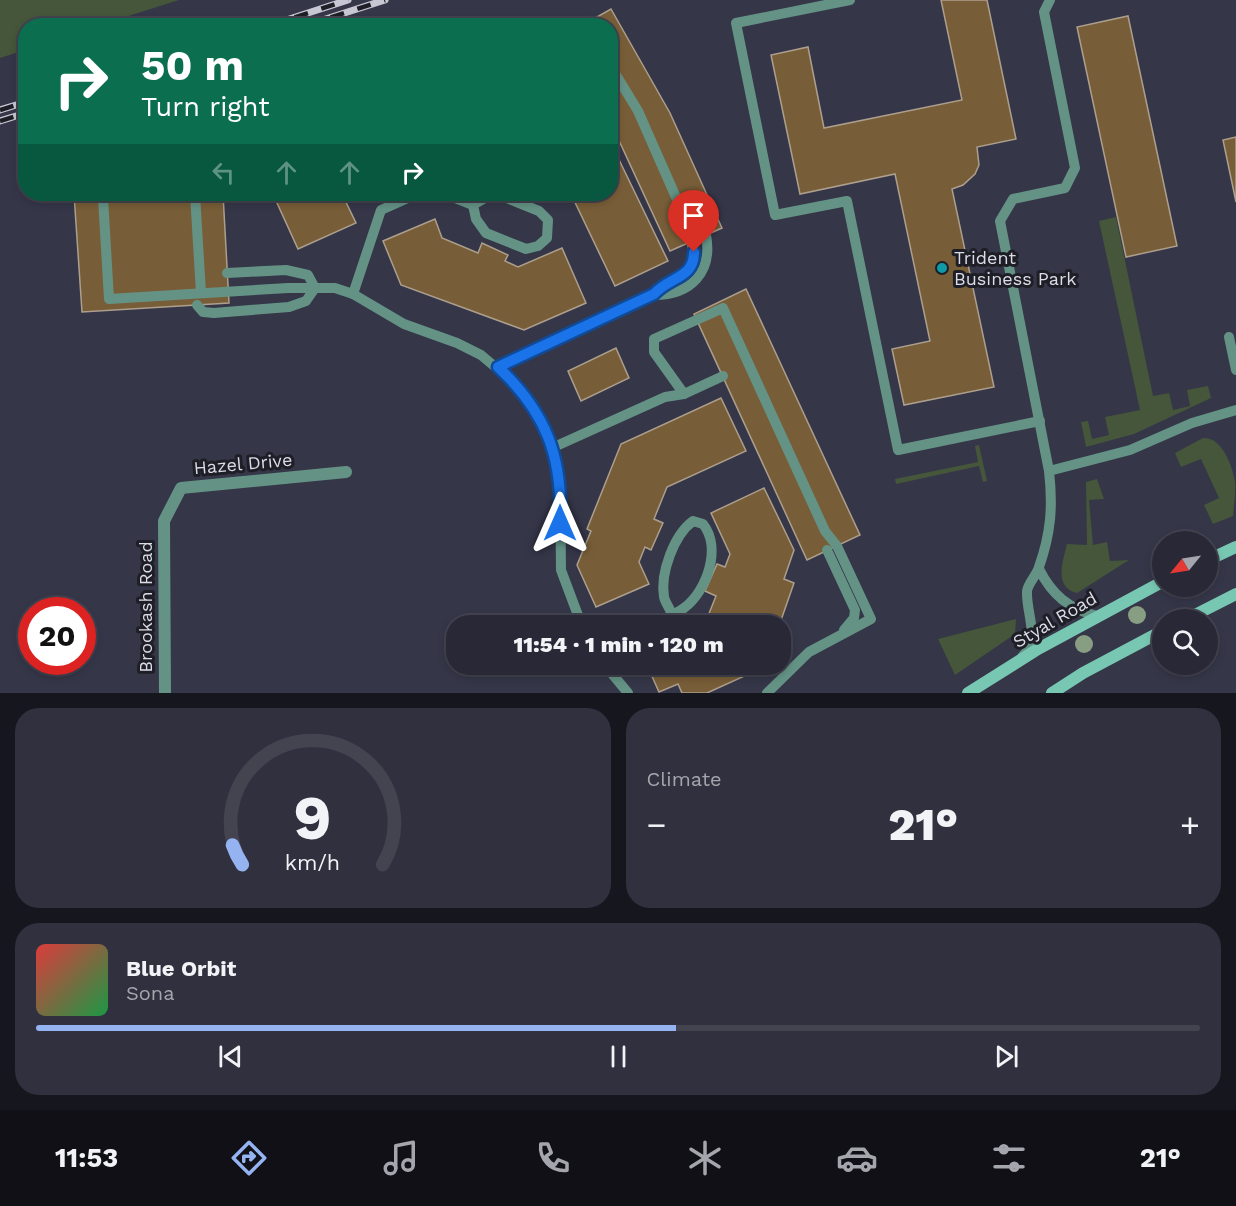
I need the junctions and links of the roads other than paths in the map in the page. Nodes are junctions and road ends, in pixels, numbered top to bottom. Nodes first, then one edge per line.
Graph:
1 (850, 0) edge
2 (1050, 0) edge
3 (618, 78) edge
4 (103, 201) edge
5 (195, 201) edge
6 (401, 201) edge
7 (462, 201) edge
8 (480, 201) edge
9 (514, 201) edge
10 (473, 205) junction
11 (691, 242) dead end
12 (228, 273) dead end
13 (315, 288) junction
14 (201, 293) junction
15 (353, 294) junction
16 (654, 294) junction
17 (197, 305) dead end
18 (1229, 337) dead end
19 (498, 367) junction
20 (1236, 370) edge
21 (723, 376) dead end
22 (684, 394) junction
23 (1236, 410) edge
24 (1040, 421) junction
25 (554, 447) junction
26 (1049, 471) junction
27 (346, 472) dead end
28 (164, 521) joint
29 (1236, 548) edge
30 (827, 550) dead end
31 (1218, 556) edge
32 (1039, 570) junction
33 (1152, 587) edge
34 (1236, 594) edge
35 (1207, 609) edge
36 (672, 614) joint
37 (578, 615) edge
38 (1097, 616) junction
39 (842, 633) junction
40 (1152, 636) edge
41 (1018, 662) junction
42 (613, 675) edge
43 (165, 693) edge
44 (628, 693) edge
45 (767, 693) edge
46 (968, 693) edge
47 (1052, 693) edge

1 - 24 lane
2 - 24 lane
3 - 16 lane
4 - 14 lane
5 - 14 lane
6 - 15 lane
7 - 10 lane
8 - 10 lane
9 - 10 lane
11 - 16 lane
12 - 13 lane
13 - 14 lane
13 - 15 lane
13 - 17 lane
15 - 19 lane
16 - 19 lane
18 - 20 lane
19 - 25 lane
21 - 22 lane
22 - 25 lane
22 - 39 lane
23 - 26 lane
24 - 26 lane
25 - 37 lane
26 - 32 lane
27 - 28 street, Hazel Drive
28 - 43 street, Brookash Road
29 - 31 main road
30 - 39 lane
32 - 38 lane
32 - 41 lane
33 - 38 main road, Styal Road
34 - 35 main road
36 - 36 lane
38 - 41 main road, Styal Road
39 - 45 lane
40 - 47 main road
41 - 46 main road, Styal Road
42 - 44 lane

